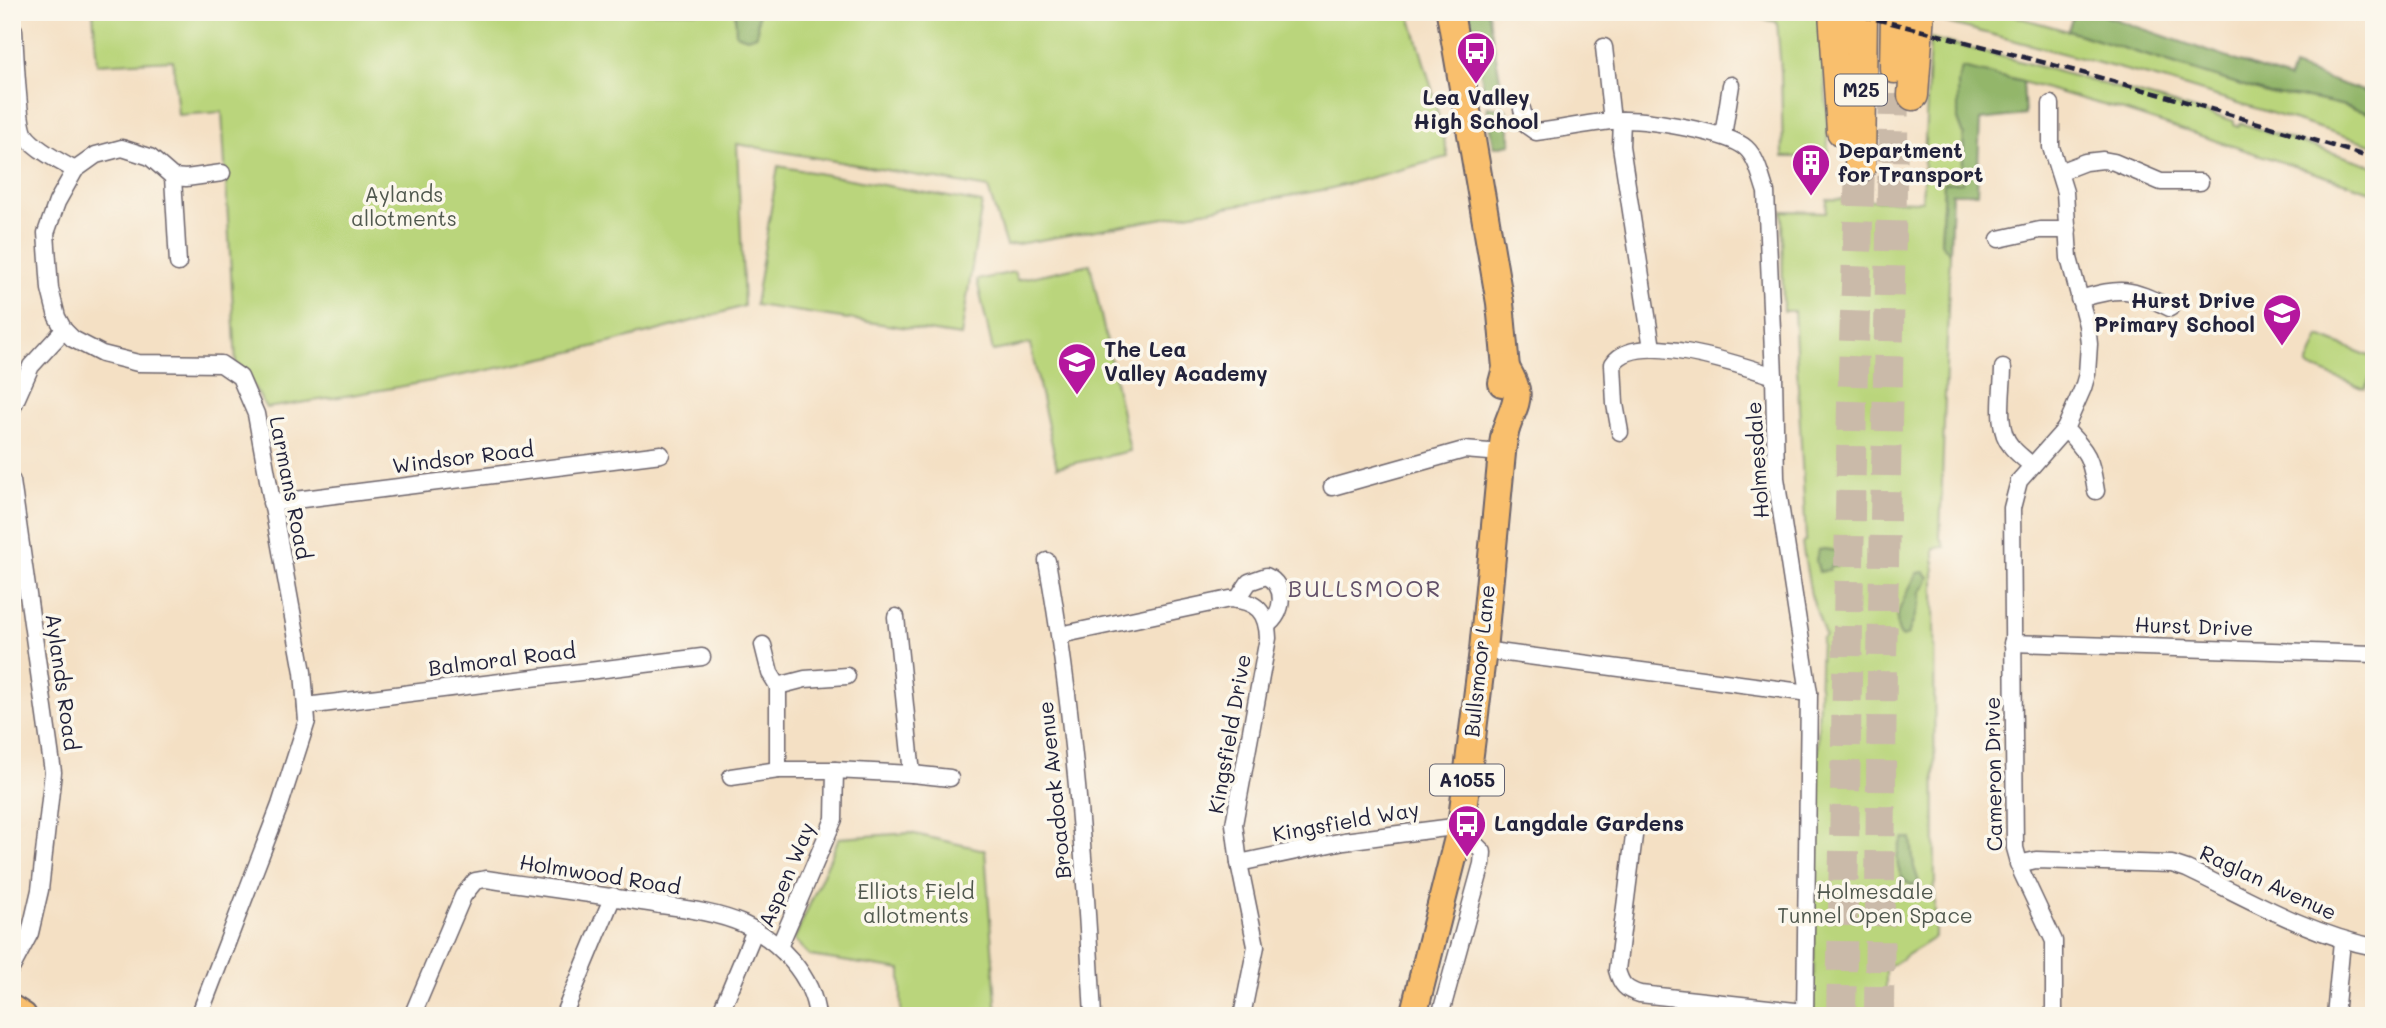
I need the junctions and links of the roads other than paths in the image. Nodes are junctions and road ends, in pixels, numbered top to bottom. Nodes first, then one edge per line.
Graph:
1 (1450, 12) edge
2 (1834, 12) edge
3 (1862, 12) edge
4 (1896, 12) edge
5 (1919, 12) edge
6 (14, 30) edge
7 (1604, 47) dead end
8 (1731, 85) dead end
9 (2051, 104) dead end
10 (1522, 109) dead end
11 (1617, 121) junction
12 (1723, 136) junction
13 (75, 170) junction
14 (2059, 172) junction
15 (222, 173) dead end
16 (173, 177) junction
17 (2200, 181) dead end
18 (2068, 230) junction
19 (1999, 239) dead end
20 (178, 263) dead end
21 (2078, 299) junction
22 (2170, 308) dead end
23 (64, 330) junction
24 (1652, 348) junction
25 (2003, 368) dead end
26 (1774, 376) junction
27 (12, 409) edge
28 (2065, 429) junction
29 (1620, 432) dead end
30 (1502, 453) junction
31 (661, 454) dead end
32 (2032, 466) junction
33 (12, 481) edge
34 (1332, 487) dead end
35 (2096, 491) dead end
36 (271, 503) junction
37 (1047, 561) dead end
38 (1237, 600) junction
39 (896, 617) dead end
40 (1267, 625) junction
41 (1060, 635) junction
42 (2012, 643) junction
43 (763, 645) dead end
44 (1483, 650) junction
45 (2374, 654) edge
46 (702, 657) dead end
47 (847, 676) dead end
48 (778, 686) junction
49 (1809, 693) junction
50 (306, 706) junction
51 (778, 770) junction
52 (835, 770) junction
53 (912, 774) junction
54 (731, 777) dead end
55 (950, 778) dead end
56 (1635, 828) dead end
57 (1460, 832) junction
58 (1239, 863) junction
59 (2018, 864) junction
60 (613, 896) junction
61 (755, 930) junction
62 (2342, 941) junction
63 (779, 947) junction
64 (2374, 947) edge
65 (12, 967) edge
66 (12, 1009) edge
67 (1805, 1014) edge
68 (23, 1016) edge
69 (199, 1016) edge
70 (412, 1016) edge
71 (563, 1016) edge
72 (719, 1016) edge
73 (817, 1016) edge
74 (1093, 1016) edge
75 (1242, 1016) edge
76 (1413, 1016) edge
77 (1440, 1016) edge
78 (2054, 1016) edge
79 (2335, 1016) edge

1 - 30 main road, Bullsmoor Lane / A1055
2 - 3 highway, M25
4 - 5 highway, M25
6 - 13 street
7 - 11 street
8 - 12 street
9 - 14 street, Cameron Drive
10 - 11 street, Holmesdale
11 - 12 street, Holmesdale
11 - 24 street
12 - 26 street, Holmesdale
13 - 16 street
13 - 23 street
14 - 17 street
14 - 18 street, Cameron Drive
15 - 16 street
16 - 20 street
18 - 19 street
18 - 21 street, Cameron Drive
21 - 22 street
21 - 28 street, Cameron Drive
23 - 27 street
23 - 36 street, Larmans Road
24 - 26 street
24 - 29 street
25 - 32 street
26 - 49 street, Holmesdale
28 - 32 street, Cameron Drive
28 - 35 street
30 - 34 street
30 - 44 main road, Bullsmoor Lane / A1055
31 - 36 street, Windsor Road
32 - 42 street, Cameron Drive
33 - 65 street, Aylands Road
36 - 50 street, Larmans Road
37 - 41 street, Broadoak Avenue
38 - 40 street
38 - 40 street, Kingsfield Drive
38 - 41 street
39 - 53 street
40 - 58 street, Kingsfield Drive
41 - 74 street, Broadoak Avenue
42 - 45 street, Hurst Drive
42 - 59 street, Cameron Drive
43 - 48 street
44 - 49 street
44 - 57 main road, Bullsmoor Lane / A1055
46 - 50 street, Balmoral Road
47 - 48 street
48 - 51 street
49 - 67 street, Holmesdale
50 - 69 street, Larmans Road
51 - 52 street
51 - 54 street
52 - 53 street
52 - 63 street, Aspen Way
53 - 55 street
56 - 67 street
57 - 58 street, Kingsfield Way
57 - 76 main road, Bullsmoor Lane / A1055
57 - 77 street
58 - 75 street, Kingsfield Drive
59 - 62 street, Raglan Avenue
59 - 78 street, Cameron Drive
60 - 61 street, Holmwood Road
60 - 70 street, Holmwood Road
60 - 71 street
61 - 63 street, Holmwood Road
61 - 72 street
62 - 64 street, Raglan Avenue
62 - 79 street
63 - 73 street, Holmwood Road
66 - 68 main road

